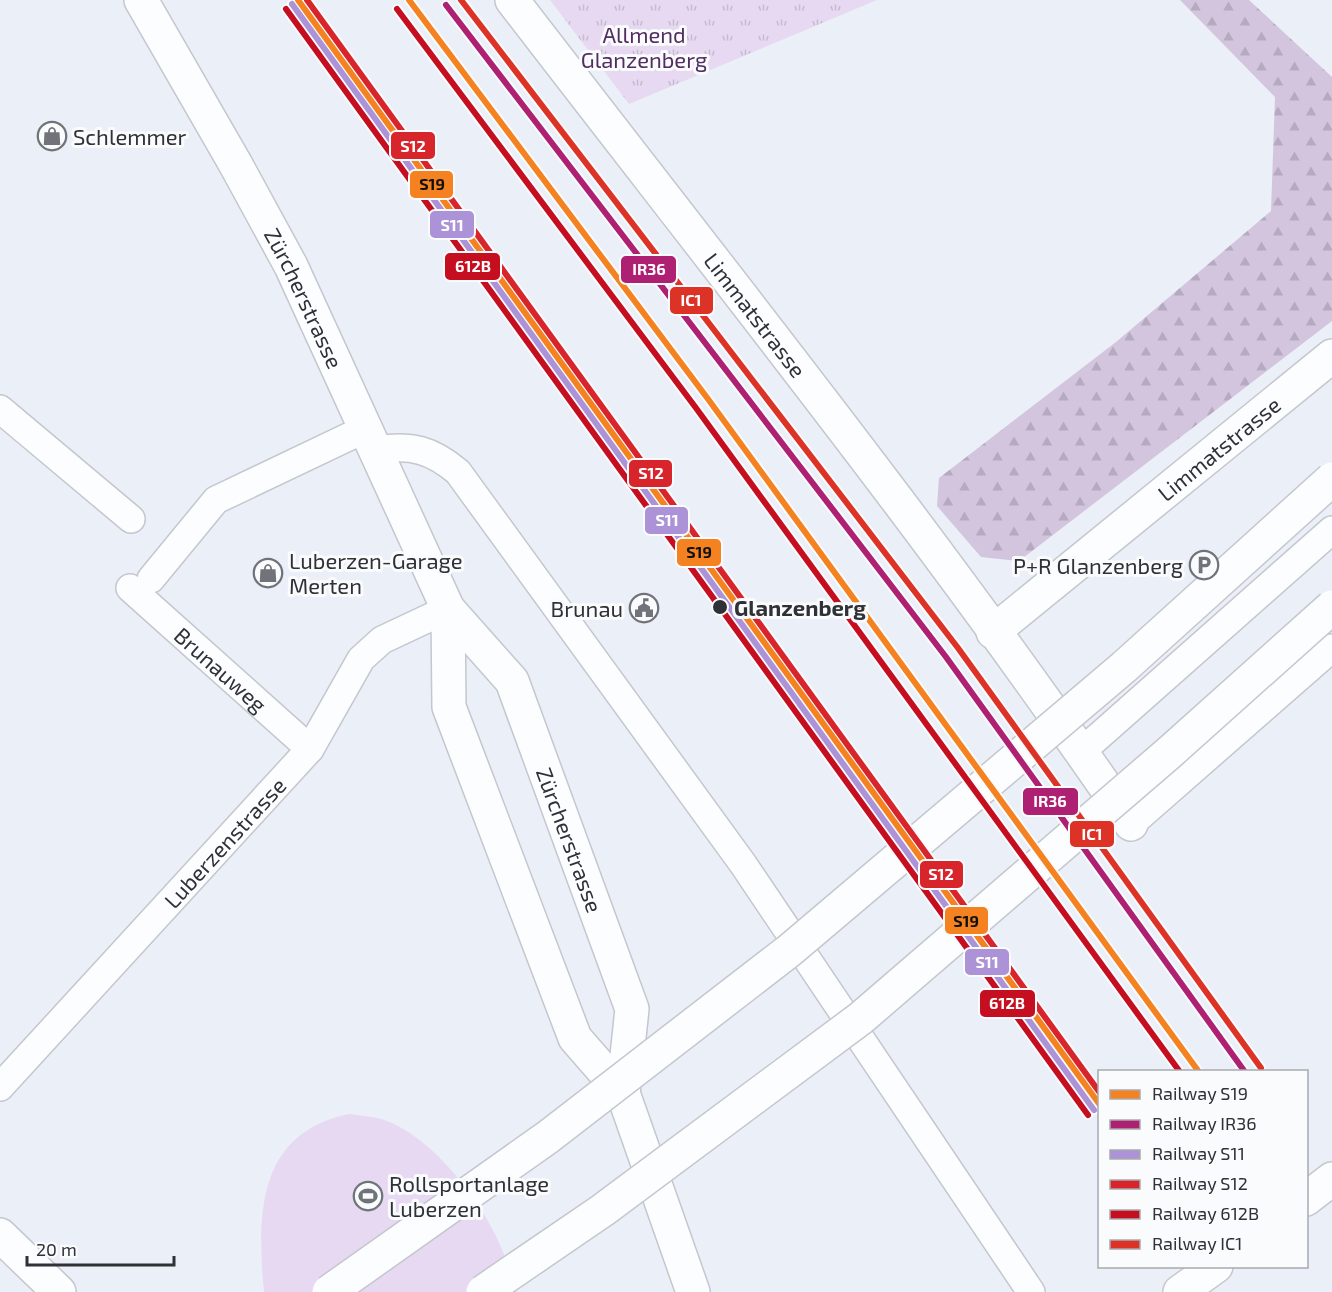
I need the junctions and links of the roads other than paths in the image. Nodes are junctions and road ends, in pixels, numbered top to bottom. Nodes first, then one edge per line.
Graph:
1 (141, 0) edge
2 (512, 0) edge
3 (1332, 356) edge
4 (0, 409) edge
5 (372, 439) junction
6 (1332, 479) edge
7 (131, 519) dead end
8 (1332, 530) edge
9 (1332, 608) edge
10 (448, 609) junction
11 (993, 632) junction
12 (1332, 648) edge
13 (310, 749) junction
14 (1081, 752) junction
15 (1131, 824) joint
16 (0, 1087) edge
17 (623, 1093) junction
18 (1332, 1179) edge
19 (1308, 1197) edge
20 (0, 1235) edge
21 (1213, 1268) edge
22 (58, 1292) edge
23 (329, 1292) edge
24 (483, 1292) edge
25 (693, 1292) edge
26 (1031, 1292) edge
27 (1180, 1292) edge

1 - 5 main road, Zürcherstrasse
2 - 11 main road, Limmatstrasse
3 - 11 main road, Limmatstrasse
4 - 7 lane
5 - 10 main road, Zürcherstrasse
5 - 13 lane, Brunauweg
5 - 26 lane
6 - 23 main road, bridge
8 - 14 lane
9 - 24 main road, bridge
10 - 13 lane, Luberzenstrasse
10 - 17 main road, Zürcherstrasse
10 - 17 main road, Zürcherstrasse
11 - 14 main road, Limmatstrasse
12 - 15 lane
13 - 16 lane, Luberzenstrasse
14 - 15 main road, Limmatstrasse
17 - 25 main road, Zürcherstrasse
18 - 19 main road
20 - 22 main road
21 - 27 main road

